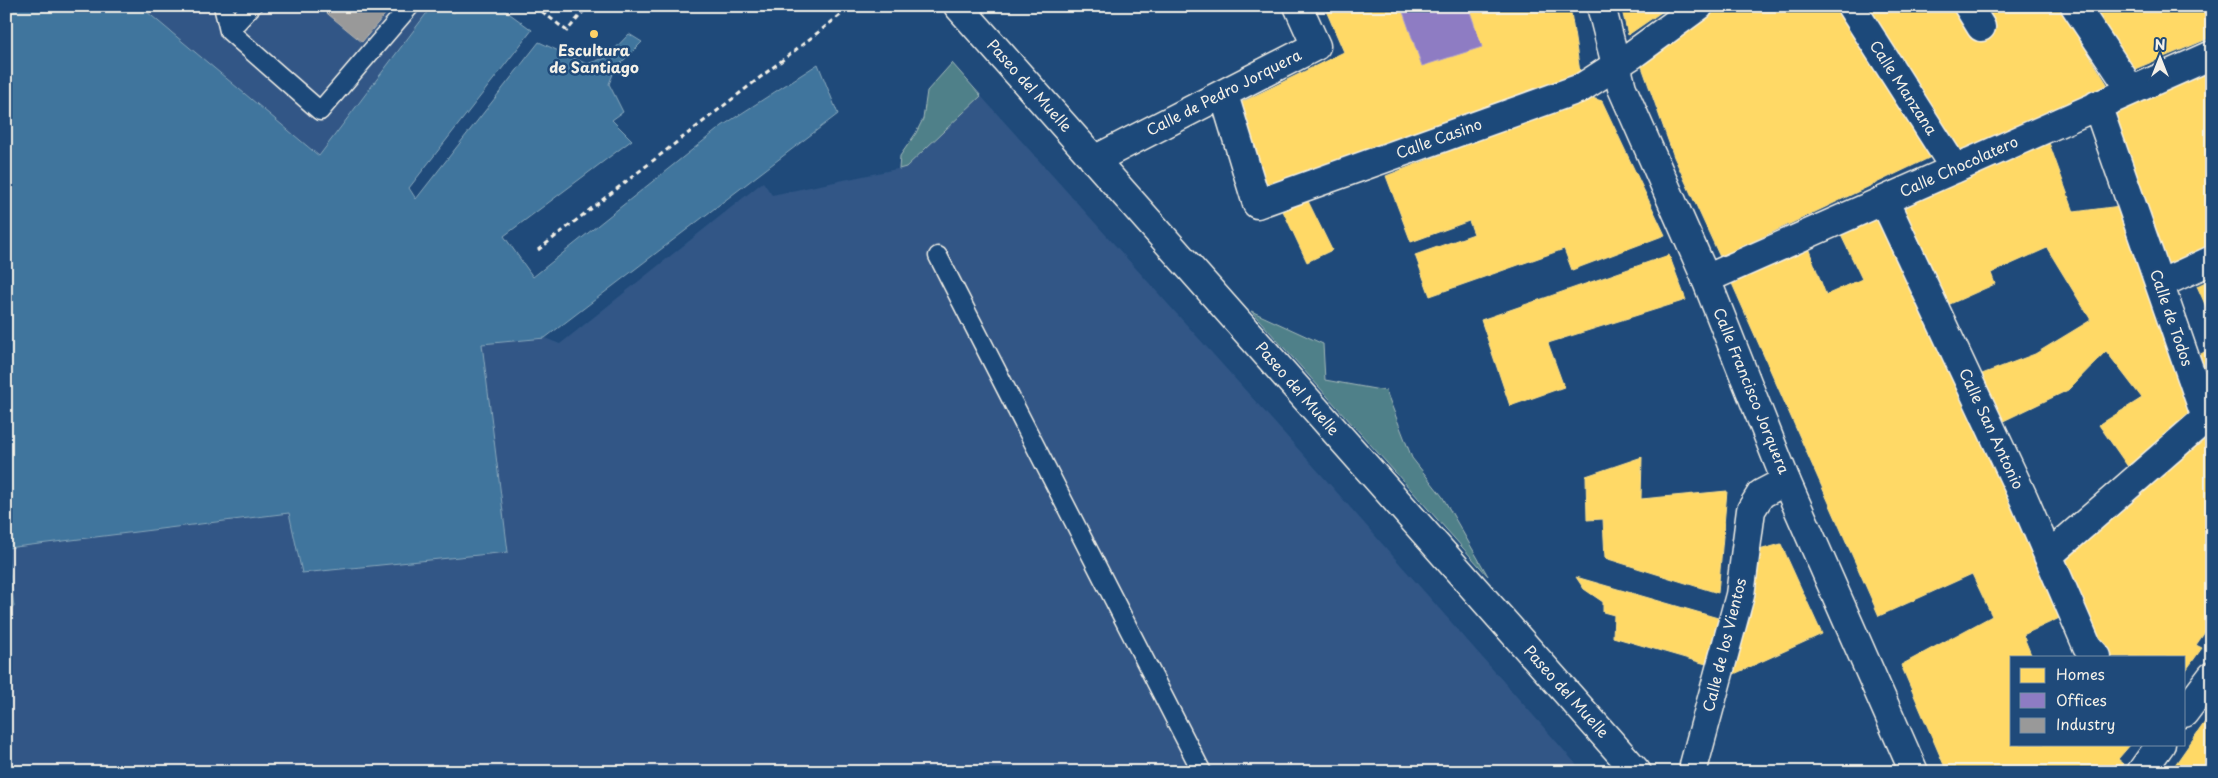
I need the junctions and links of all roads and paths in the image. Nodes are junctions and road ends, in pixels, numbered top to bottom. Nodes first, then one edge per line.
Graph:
1 (223, 6) edge
2 (252, 6) edge
3 (410, 6) edge
4 (536, 6) edge
5 (588, 6) edge
6 (852, 6) edge
7 (958, 6) edge
8 (1298, 6) edge
9 (1601, 6) edge
10 (1700, 6) edge
11 (1850, 6) edge
12 (2075, 6) edge
13 (229, 31) junction
14 (2212, 54) edge
15 (1616, 65) junction
16 (2131, 90) junction
17 (1224, 95) junction
18 (2097, 105) junction
19 (1094, 160) junction
20 (1955, 169) junction
21 (1884, 200) junction
22 (538, 250) dead end
23 (938, 256) dead end
24 (2212, 260) edge
25 (1706, 279) junction
26 (2160, 284) junction
27 (1786, 481) junction
28 (2048, 556) junction
29 (2096, 656) edge
30 (2212, 676) edge
31 (2186, 710) edge
32 (2160, 746) edge
33 (1694, 765) dead end
34 (1202, 772) edge
35 (1637, 772) edge
36 (1760, 772) edge
37 (1772, 772) edge
38 (1914, 772) edge
39 (2141, 772) edge

1 - 13 lane
2 - 13 lane
3 - 13 lane
4 - 5 path
6 - 22 path
7 - 19 street, Paseo del Muelle
8 - 17 street, Calle de Pedro Jorquera
9 - 15 street, Calle Francisco Jorquera
10 - 15 street, Calle Casino
11 - 20 street, Calle Manzana
12 - 16 street
14 - 16 street, Calle Chocolatero
15 - 17 street, Calle Casino
15 - 25 street, Calle Francisco Jorquera
16 - 18 street, Calle Chocolatero
17 - 19 street, Calle de Pedro Jorquera
18 - 20 street, Calle Chocolatero
18 - 26 street, Calle de Todos
19 - 35 street, Paseo del Muelle
20 - 21 street, Calle Chocolatero
21 - 25 street, Calle Chocolatero
21 - 28 street, Calle San Antonio
23 - 34 lane
24 - 26 street
25 - 27 street, Calle Francisco Jorquera
26 - 28 street, Calle de Todos
27 - 33 street, Calle de los Vientos
27 - 38 street, Calle Francisco Jorquera
28 - 29 street, Calle San Antonio
30 - 31 street
32 - 39 street
36 - 37 path

